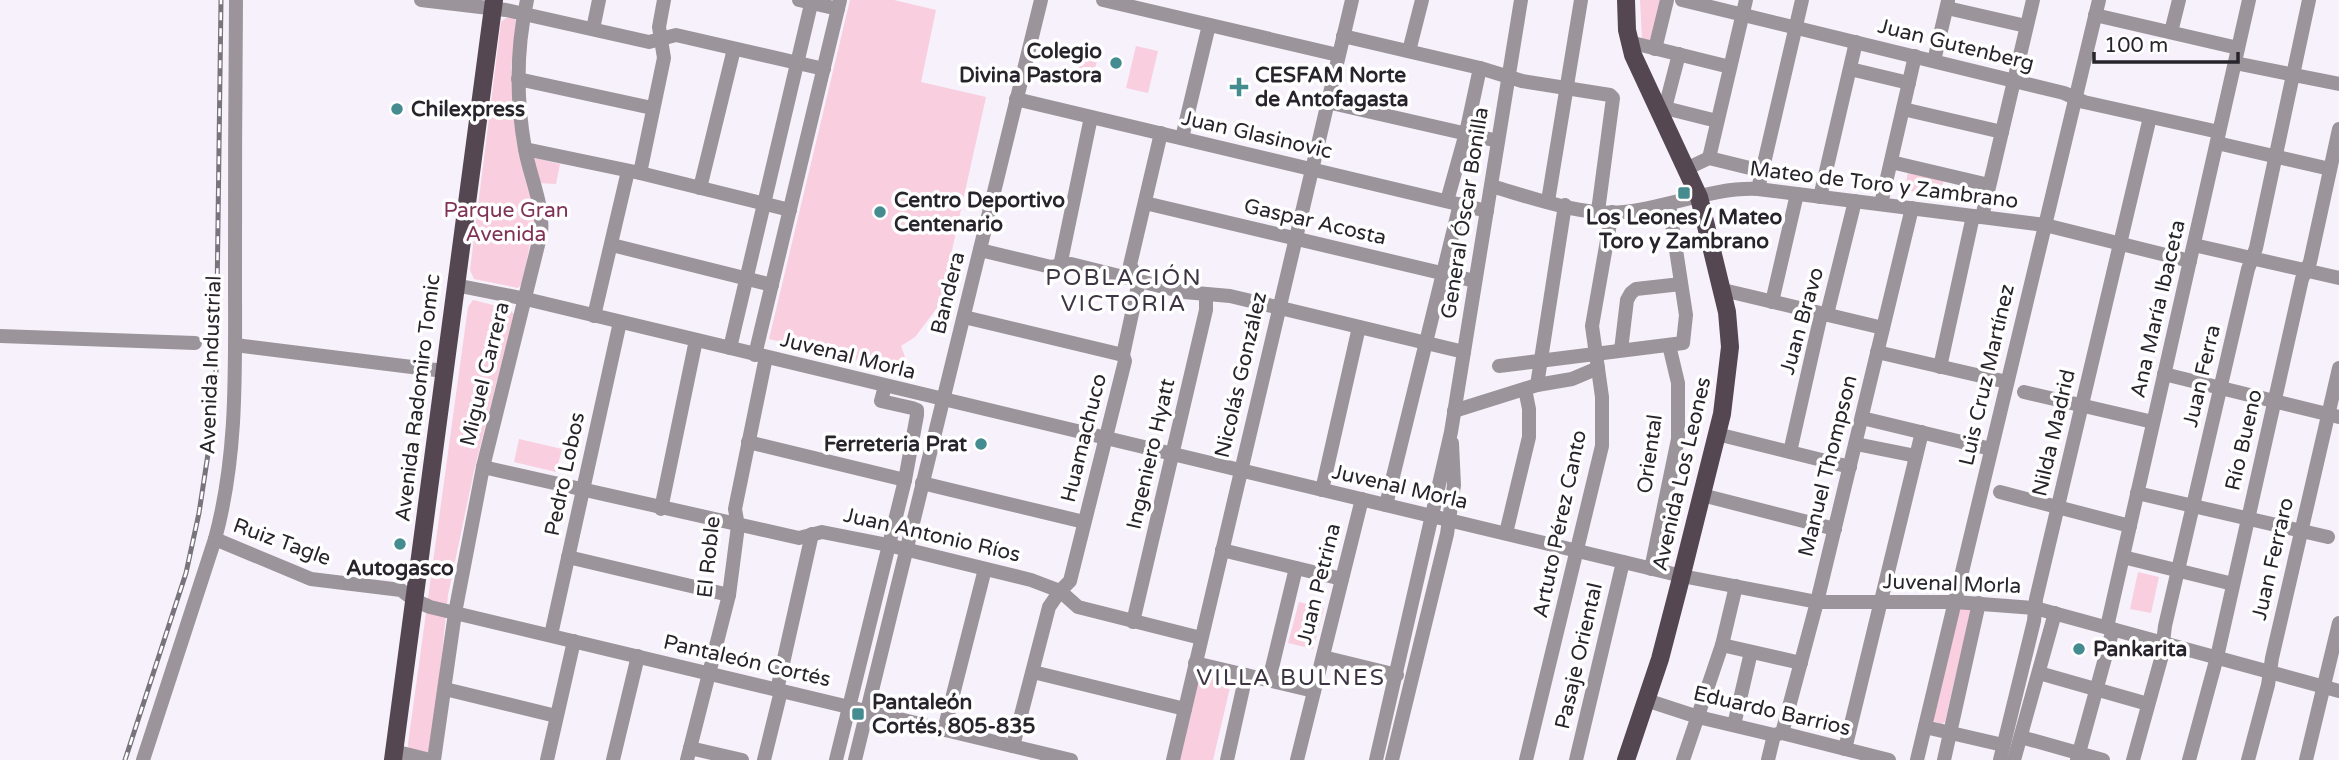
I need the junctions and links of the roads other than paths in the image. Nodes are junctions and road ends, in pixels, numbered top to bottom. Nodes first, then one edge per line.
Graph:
1 (236, 0) edge
2 (421, 0) edge
3 (599, 0) edge
4 (664, 0) edge
5 (1041, 0) edge
6 (1103, 0) edge
7 (1352, 0) edge
8 (1422, 0) edge
9 (1521, 0) edge
10 (1581, 0) edge
11 (1626, 0) edge
12 (1667, 0) edge
13 (1802, 0) edge
14 (2033, 0) edge
15 (2179, 0) edge
16 (2249, 0) edge
17 (2309, 0) edge
18 (807, 1) edge
19 (1688, 1) edge
20 (1948, 4) edge
21 (493, 5) edge
22 (839, 5) edge
23 (1152, 6) edge
24 (526, 7) edge
25 (1745, 7) edge
26 (2097, 7) edge
27 (1209, 25) junction
28 (2026, 26) junction
29 (1796, 28) junction
30 (593, 29) junction
31 (2171, 32) junction
32 (1343, 36) junction
33 (662, 41) junction
34 (1629, 42) junction
35 (1856, 42) junction
36 (2238, 48) junction
37 (734, 49) junction
38 (1655, 49) junction
39 (1409, 51) junction
40 (1679, 54) junction
41 (1338, 55) junction
42 (1915, 56) junction
43 (1934, 61) junction
44 (797, 63) junction
45 (2235, 63) junction
46 (1730, 67) junction
47 (1480, 68) junction
48 (824, 69) junction
49 (1850, 69) junction
50 (2293, 75) junction
51 (1509, 76) junction
52 (518, 79) junction
53 (2014, 80) junction
54 (1909, 83) junction
55 (2339, 84) edge
56 (1567, 88) junction
57 (2075, 98) junction
58 (1016, 99) junction
59 (1327, 102) junction
60 (652, 108) junction
61 (1903, 109) junction
62 (1662, 110) junction
63 (1091, 117) junction
64 (2150, 117) junction
65 (1717, 121) junction
66 (2339, 129) edge
67 (2001, 132) junction
68 (1466, 133) junction
69 (1161, 134) junction
70 (1182, 138) junction
71 (2218, 138) junction
72 (1498, 141) junction
73 (525, 149) junction
74 (2275, 157) junction
75 (1709, 158) junction
76 (1891, 162) junction
77 (1686, 169) junction
78 (2330, 169) junction
79 (1312, 170) junction
80 (1762, 171) junction
81 (634, 172) junction
82 (1989, 185) junction
83 (1491, 186) junction
84 (699, 188) junction
85 (1758, 189) junction
86 (1797, 194) junction
87 (1699, 197) junction
88 (1820, 197) junction
89 (1548, 201) junction
90 (1855, 201) junction
91 (764, 203) junction
92 (1145, 203) junction
93 (1453, 203) junction
94 (1669, 204) junction
95 (1881, 204) junction
96 (1565, 205) junction
97 (1912, 208) junction
98 (790, 210) junction
99 (1487, 211) junction
100 (1605, 212) junction
101 (1977, 216) junction
102 (2045, 225) junction
103 (1295, 239) junction
104 (612, 244) junction
105 (2120, 244) junction
106 (2194, 245) junction
107 (980, 250) junction
108 (2252, 258) junction
109 (2190, 261) junction
110 (1060, 266) junction
111 (2306, 270) junction
112 (1442, 274) junction
113 (2339, 278) edge
114 (746, 279) junction
115 (1139, 281) junction
116 (1475, 281) junction
117 (1681, 284) junction
118 (455, 285) junction
119 (772, 285) junction
120 (1723, 290) junction
121 (1206, 294) junction
122 (526, 299) junction
123 (1772, 302) junction
124 (1278, 307) junction
125 (1825, 314) junction
126 (594, 316) junction
127 (964, 317) junction
128 (620, 322) junction
129 (1359, 327) junction
130 (1883, 328) junction
131 (0, 336) edge
132 (696, 341) junction
133 (1426, 342) junction
134 (195, 343) dead end
135 (1676, 344) junction
136 (235, 345) junction
137 (730, 348) junction
138 (1621, 350) junction
139 (1464, 352) junction
140 (1877, 352) junction
141 (1123, 355) junction
142 (761, 356) junction
143 (1539, 360) junction
144 (1597, 361) junction
145 (1499, 366) dead end
146 (1940, 367) junction
147 (2339, 368) edge
148 (444, 371) junction
149 (2164, 374) junction
150 (2007, 382) junction
151 (885, 386) junction
152 (1531, 387) junction
153 (2221, 388) junction
154 (2024, 392) dead end
155 (942, 400) junction
156 (2274, 401) junction
157 (2082, 406) junction
158 (1454, 411) junction
159 (2334, 416) edge
160 (1861, 418) junction
161 (2153, 422) junction
162 (1451, 432) junction
163 (1922, 432) junction
164 (1717, 434) junction
165 (1105, 439) junction
166 (748, 442) junction
167 (1856, 444) junction
168 (1991, 449) junction
169 (1790, 452) junction
170 (1172, 454) junction
171 (1916, 456) junction
172 (483, 467) junction
173 (1850, 467) junction
174 (1241, 471) junction
175 (905, 480) junction
176 (922, 483) junction
177 (1322, 490) junction
178 (583, 491) junction
179 (2000, 492) dead end
180 (2137, 493) junction
181 (1702, 495) junction
182 (1362, 499) junction
183 (1385, 505) junction
184 (2193, 506) junction
185 (2058, 507) junction
186 (661, 509) junction
187 (1432, 515) junction
188 (2248, 519) junction
189 (1450, 520) junction
190 (1084, 522) junction
191 (738, 526) junction
192 (2130, 526) junction
193 (1835, 528) junction
194 (2301, 531) junction
195 (1506, 533) junction
196 (812, 534) junction
197 (2328, 537) dead end
198 (215, 539) junction
199 (888, 545) junction
200 (906, 550) junction
201 (1222, 550) junction
202 (1578, 551) junction
203 (568, 557) junction
204 (2123, 557) junction
205 (1623, 562) junction
206 (1296, 568) junction
207 (985, 569) junction
208 (1651, 569) junction
209 (2178, 570) junction
210 (1682, 576) junction
211 (1342, 579) junction
212 (2233, 584) junction
213 (1737, 586) junction
214 (1060, 591) junction
215 (729, 595) junction
216 (414, 600) junction
217 (1817, 602) junction
218 (1881, 602) junction
219 (1955, 602) junction
220 (1979, 603) junction
221 (2035, 608) junction
222 (455, 612) junction
223 (2055, 613) junction
224 (1133, 622) junction
225 (2339, 623) edge
226 (2110, 628) junction
227 (551, 635) junction
228 (1201, 638) junction
229 (573, 641) junction
230 (2163, 642) junction
231 (1722, 645) junction
232 (1751, 652) junction
233 (638, 656) junction
234 (1323, 657) junction
235 (2217, 657) junction
236 (1195, 663) junction
237 (1801, 663) junction
238 (2270, 671) junction
239 (1033, 672) junction
240 (708, 673) junction
241 (2039, 673) junction
242 (1246, 675) junction
243 (1397, 675) junction
244 (1269, 680) junction
245 (2332, 688) edge
246 (445, 689) junction
247 (779, 690) junction
248 (2097, 690) junction
249 (1314, 691) junction
250 (1646, 700) junction
251 (2148, 704) junction
252 (849, 707) junction
253 (1185, 709) junction
254 (867, 711) junction
255 (556, 716) junction
256 (1698, 716) junction
257 (1734, 725) junction
258 (1925, 727) junction
259 (944, 730) junction
260 (1951, 733) junction
261 (1778, 734) junction
262 (2021, 737) junction
263 (1845, 749) junction
264 (1020, 752) edge
265 (2001, 753) edge
266 (689, 754) edge
267 (394, 755) edge
268 (2078, 757) edge
269 (143, 760) edge
270 (432, 760) edge
271 (547, 760) edge
272 (613, 760) edge
273 (742, 760) edge
274 (764, 760) edge
275 (836, 760) edge
276 (855, 760) edge
277 (1071, 760) edge
278 (1173, 760) edge
279 (1227, 760) edge
280 (1297, 760) edge
281 (1376, 760) edge
282 (1392, 760) edge
283 (1526, 760) edge
284 (1576, 760) edge
285 (1626, 760) edge
286 (1683, 760) edge
287 (1768, 760) edge
288 (1889, 760) edge
289 (1917, 760) edge
290 (1944, 760) edge
291 (2014, 760) edge
292 (2103, 760) edge
293 (2133, 760) edge
294 (2189, 760) edge
295 (2248, 760) edge
296 (2305, 760) edge

1 - 136 street, Avenida Industrial
2 - 21 street
3 - 30 street
4 - 33 street
5 - 58 street, Bandera
6 - 23 street
7 - 32 street, Nicolás González
8 - 39 street
9 - 51 street, General Óscar Bonilla
10 - 56 street
11 - 34 main road, Avenida Los Leones
12 - 38 street
13 - 29 street
14 - 28 street
15 - 31 street
16 - 36 street, Ana María Ibaceta
17 - 50 street, Juan Ferra
18 - 22 street
18 - 44 street
19 - 25 street, Juan Gutenberg
20 - 28 street
20 - 43 street
21 - 24 street
21 - 118 main road, Avenida Radomiro Tomic
22 - 48 street, El Roble
23 - 27 street
24 - 30 street
24 - 52 street, Miguel Carrera
25 - 29 street, Juan Gutenberg
25 - 46 street
26 - 31 street
26 - 57 street, Luis Cruz Martínez
27 - 41 street
27 - 70 street
28 - 53 street
29 - 35 street, Juan Gutenberg
29 - 80 street
30 - 33 street
31 - 36 street
32 - 39 street
32 - 41 street, Nicolás González
33 - 37 street
33 - 60 street
34 - 38 street
34 - 62 main road, Avenida Los Leones
35 - 42 street, Juan Gutenberg
35 - 49 street
36 - 45 street, Ana María Ibaceta
37 - 44 street
37 - 84 street
38 - 40 street
39 - 47 street
40 - 46 street
40 - 62 street
41 - 59 street, Nicolás González
42 - 43 street, Juan Gutenberg
42 - 54 street
43 - 53 street, Juan Gutenberg
44 - 48 street
44 - 91 street
45 - 50 street
45 - 71 street, Ana María Ibaceta
46 - 65 street
47 - 51 street
47 - 68 street, General Óscar Bonilla
48 - 98 street, El Roble
49 - 54 street
49 - 88 street
50 - 55 street
50 - 74 street, Juan Ferra
51 - 56 street
51 - 72 street, General Óscar Bonilla
52 - 60 street
52 - 73 street, Miguel Carrera
53 - 57 street, Juan Gutenberg
53 - 67 street
54 - 61 street
56 - 89 street
56 - 100 street, Artuto Pérez Canto
57 - 64 street, Juan Gutenberg
57 - 102 street, Luis Cruz Martínez
58 - 63 street, Juan Glasinovic
58 - 107 street, Bandera
59 - 68 street
59 - 79 street, Nicolás González
60 - 81 street
61 - 67 street
61 - 76 street
62 - 65 street
62 - 77 main road, Avenida Los Leones
63 - 69 street, Juan Glasinovic
63 - 110 street
64 - 71 street, Juan Gutenberg
64 - 105 street, Nilda Madrid
65 - 75 street
66 - 78 street, Río Bueno
67 - 82 street
68 - 72 street
68 - 93 street, General Óscar Bonilla
69 - 70 street, Juan Glasinovic
69 - 92 street, Huamachuco
70 - 79 street, Juan Glasinovic
71 - 74 street, Juan Gutenberg
71 - 106 street, Ana María Ibaceta
72 - 83 street, General Óscar Bonilla
73 - 81 street
73 - 122 street, Miguel Carrera
74 - 78 street, Juan Gutenberg
74 - 108 street, Juan Ferra
75 - 77 street
75 - 80 street, Mateo de Toro y Zambrano
76 - 82 street, Mateo de Toro y Zambrano
76 - 95 street
77 - 87 main road, Avenida Los Leones
78 - 111 street, Río Bueno
79 - 93 street, Juan Glasinovic
79 - 103 street, Nicolás González
80 - 85 street
81 - 84 street
81 - 104 street
82 - 101 street
83 - 89 street, Mateo de Toro y Zambrano
83 - 99 street, General Óscar Bonilla
84 - 91 street
85 - 86 street, Mateo de Toro y Zambrano
85 - 87 street, Mateo de Toro y Zambrano
86 - 88 street, Mateo de Toro y Zambrano
86 - 123 street
87 - 94 street, Mateo de Toro y Zambrano
87 - 120 main road, Avenida Los Leones
88 - 90 street, Mateo de Toro y Zambrano
89 - 96 street, Mateo de Toro y Zambrano
90 - 95 street, Mateo de Toro y Zambrano
90 - 125 street, Juan Bravo
91 - 98 street
91 - 114 street
92 - 103 street, Gaspar Acosta
92 - 115 street, Huamachuco
93 - 99 street, Juan Glasinovic
93 - 112 street, General Óscar Bonilla
94 - 100 street, Mateo de Toro y Zambrano
94 - 117 street, Oriental
95 - 97 street, Mateo de Toro y Zambrano
96 - 100 street, Mateo de Toro y Zambrano
96 - 143 street
97 - 101 street, Mateo de Toro y Zambrano
97 - 130 street, Manuel Thompson
98 - 119 street, El Roble
99 - 116 street, General Óscar Bonilla
100 - 144 street, Artuto Pérez Canto
101 - 102 street, Mateo de Toro y Zambrano
101 - 146 street
102 - 105 street, Mateo de Toro y Zambrano
102 - 150 street, Luis Cruz Martínez
103 - 112 street, Gaspar Acosta
103 - 124 street, Nicolás González
104 - 114 street
104 - 126 street
105 - 109 street, Mateo de Toro y Zambrano
105 - 157 street, Nilda Madrid
106 - 108 street
106 - 109 street, Ana María Ibaceta
107 - 110 street
107 - 127 street, Bandera
108 - 111 street
108 - 153 street, Juan Ferra
109 - 149 street, Ana María Ibaceta
110 - 115 street
111 - 113 street
111 - 156 street, Río Bueno
112 - 116 street, Gaspar Acosta
112 - 133 street, General Óscar Bonilla
114 - 119 street
114 - 137 street
115 - 121 street
115 - 141 street, Huamachuco
116 - 139 street, General Óscar Bonilla
117 - 135 street, Oriental
117 - 138 street
118 - 122 street, Juvenal Morla
118 - 148 main road, Avenida Radomiro Tomic
119 - 142 street, El Roble
120 - 123 street
120 - 164 main road, Avenida Los Leones
121 - 124 street
121 - 170 street, Ingeniero Hyatt
122 - 126 street, Juvenal Morla
122 - 172 street, Miguel Carrera
123 - 125 street
124 - 129 street
124 - 174 street, Nicolás González
125 - 130 street
125 - 169 street, Juan Bravo
126 - 128 street, Juvenal Morla
127 - 141 street
127 - 155 street, Bandera
128 - 132 street, Juvenal Morla
128 - 178 street, Pedro Lobos
129 - 133 street
129 - 177 street
130 - 140 street, Manuel Thompson
131 - 134 street
132 - 137 street, Juvenal Morla
132 - 186 street
133 - 139 street
133 - 183 street, General Óscar Bonilla
135 - 138 street
135 - 208 street, Oriental
136 - 148 street
136 - 198 street, Avenida Industrial
137 - 142 street, Juvenal Morla
138 - 144 street
139 - 158 street, General Óscar Bonilla
140 - 146 street
140 - 160 street, Manuel Thompson
141 - 165 street, Huamachuco
142 - 151 street, Juvenal Morla
142 - 166 street, El Roble
143 - 144 street
143 - 145 street
143 - 152 street
144 - 152 street
144 - 202 street, Artuto Pérez Canto
146 - 150 street
147 - 159 street, Juan Ferraro
148 - 216 main road, Avenida Radomiro Tomic
149 - 153 street
149 - 161 street, Ana María Ibaceta
150 - 168 street, Luis Cruz Martínez
151 - 155 street, Juvenal Morla
151 - 175 street
152 - 158 street
152 - 195 street
153 - 156 street
153 - 184 street, Juan Ferra
154 - 157 street
155 - 165 street, Juvenal Morla
155 - 176 street, Bandera
156 - 159 street
156 - 188 street, Río Bueno
157 - 161 street
157 - 185 street, Nilda Madrid
158 - 162 street, General Óscar Bonilla
159 - 194 street, Juan Ferraro
160 - 163 street
160 - 167 street, Manuel Thompson
161 - 180 street, Ana María Ibaceta
162 - 187 street, General Óscar Bonilla
162 - 189 street, General Óscar Bonilla
163 - 168 street
163 - 171 street
164 - 169 street
164 - 181 main road, Avenida Los Leones
165 - 170 street, Juvenal Morla
165 - 190 street, Huamachuco
166 - 175 street
166 - 191 street, El Roble
167 - 171 street
167 - 173 street, Manuel Thompson
168 - 219 street, Luis Cruz Martínez
169 - 173 street
170 - 174 street, Juvenal Morla
170 - 224 street, Ingeniero Hyatt
171 - 218 street
172 - 178 street, Juan Antonio Ríos
172 - 222 street, Miguel Carrera
173 - 193 street, Manuel Thompson
174 - 177 street, Juvenal Morla
174 - 201 street, Nicolás González
175 - 199 street
176 - 190 street
176 - 200 street, Bandera
177 - 182 street, Juvenal Morla
178 - 186 street, Juan Antonio Ríos
178 - 203 street, Pedro Lobos
179 - 185 street
180 - 184 street
180 - 192 street, Ana María Ibaceta
181 - 193 street
181 - 210 main road, Avenida Los Leones
182 - 183 street, Juvenal Morla
182 - 211 street, Juan Petrina
183 - 187 street, Juvenal Morla
184 - 188 street
184 - 209 street, Juan Ferra
185 - 192 street
185 - 221 street, Nilda Madrid
186 - 191 street, Juan Antonio Ríos
187 - 189 street, Juvenal Morla
187 - 243 street, General Óscar Bonilla
188 - 194 street
188 - 212 street, Río Bueno
189 - 195 street, Juvenal Morla
189 - 282 street, General Óscar Bonilla
190 - 214 street, Huamachuco
191 - 196 street, Juan Antonio Ríos
191 - 215 street, El Roble
192 - 204 street, Ana María Ibaceta
193 - 217 street, Manuel Thompson
194 - 197 street
194 - 238 street, Juan Ferraro
195 - 202 street, Juvenal Morla
196 - 199 street, Juan Antonio Ríos
196 - 247 street
198 - 216 street, Ruiz Tagle
198 - 269 street, Avenida Industrial
199 - 200 street, Juan Antonio Ríos
199 - 252 street
200 - 207 street, Juan Antonio Ríos
200 - 254 street, Bandera
201 - 206 street
201 - 228 street, Nicolás González
202 - 205 street, Juvenal Morla
202 - 283 street, Artuto Pérez Canto
203 - 215 street
203 - 227 street, Pedro Lobos
204 - 209 street
204 - 226 street, Ana María Ibaceta
205 - 208 street, Juvenal Morla
205 - 284 street, Pasaje Oriental
206 - 211 street
206 - 244 street
207 - 214 street, Juan Antonio Ríos
207 - 259 street
208 - 210 street, Juvenal Morla
209 - 212 street
209 - 230 street, Juan Ferra
210 - 213 street, Juvenal Morla
210 - 250 main road, Avenida Los Leones
211 - 234 street, Juan Petrina
212 - 235 street, Río Bueno
213 - 217 street, Juvenal Morla
213 - 231 street
214 - 224 street, Juan Antonio Ríos
214 - 239 street, Huamachuco
215 - 240 street, El Roble
216 - 222 street, Pantaleón Cortés
216 - 267 main road, Avenida Radomiro Tomic
217 - 218 street, Juvenal Morla
217 - 237 street, Manuel Thompson
218 - 219 street, Juvenal Morla
218 - 263 street
219 - 220 street, Juvenal Morla
219 - 258 street, Luis Cruz Martínez
220 - 221 street, Juvenal Morla
220 - 260 street
221 - 223 street, Juvenal Morla
221 - 265 street, Nilda Madrid
222 - 227 street, Pantaleón Cortés
222 - 246 street, Miguel Carrera
223 - 226 street, Juvenal Morla
223 - 241 street
224 - 228 street, Juan Antonio Ríos
225 - 245 street
226 - 230 street, Juvenal Morla
226 - 248 street, Ana María Ibaceta
227 - 229 street, Pantaleón Cortés
228 - 236 street, Nicolás González
229 - 233 street, Pantaleón Cortés
229 - 255 street
230 - 235 street, Juvenal Morla
230 - 251 street, Juan Ferra
231 - 232 street
231 - 256 street
232 - 237 street
232 - 257 street
233 - 240 street, Pantaleón Cortés
233 - 272 street
234 - 243 street
234 - 249 street, Juan Petrina
235 - 238 street, Juvenal Morla
235 - 294 street, Río Bueno
236 - 242 street
236 - 253 street, Nicolás González
237 - 261 street, Manuel Thompson
238 - 245 street, Juvenal Morla
238 - 295 street, Juan Ferraro
239 - 253 street
239 - 264 street, Huamachuco
240 - 247 street, Pantaleón Cortés
240 - 266 street, El Roble
241 - 248 street
241 - 262 street
242 - 244 street
242 - 279 street
243 - 281 street, General Óscar Bonilla
244 - 249 street
245 - 296 street
246 - 255 street
246 - 270 street, Miguel Carrera
247 - 252 street, Pantaleón Cortés
247 - 274 street
248 - 251 street
248 - 268 street, Ana María Ibaceta
249 - 280 street, Juan Petrina
250 - 256 street, Eduardo Barrios
250 - 285 main road, Avenida Los Leones
251 - 293 street, Juan Ferra
252 - 254 street, Pantaleón Cortés
252 - 275 street
253 - 278 street, Nicolás González
254 - 259 street, Pantaleón Cortés
254 - 276 street, Bandera
255 - 271 street
256 - 257 street, Eduardo Barrios
256 - 286 street
257 - 261 street, Eduardo Barrios
258 - 260 street
258 - 289 street, Luis Cruz Martínez
259 - 264 street, Pantaleón Cortés
260 - 265 street
260 - 290 street
261 - 263 street, Eduardo Barrios
261 - 287 street, Manuel Thompson
262 - 268 street
262 - 291 street
263 - 288 street, Eduardo Barrios
264 - 277 street, Pantaleón Cortés
266 - 273 street
267 - 270 street
268 - 292 street

